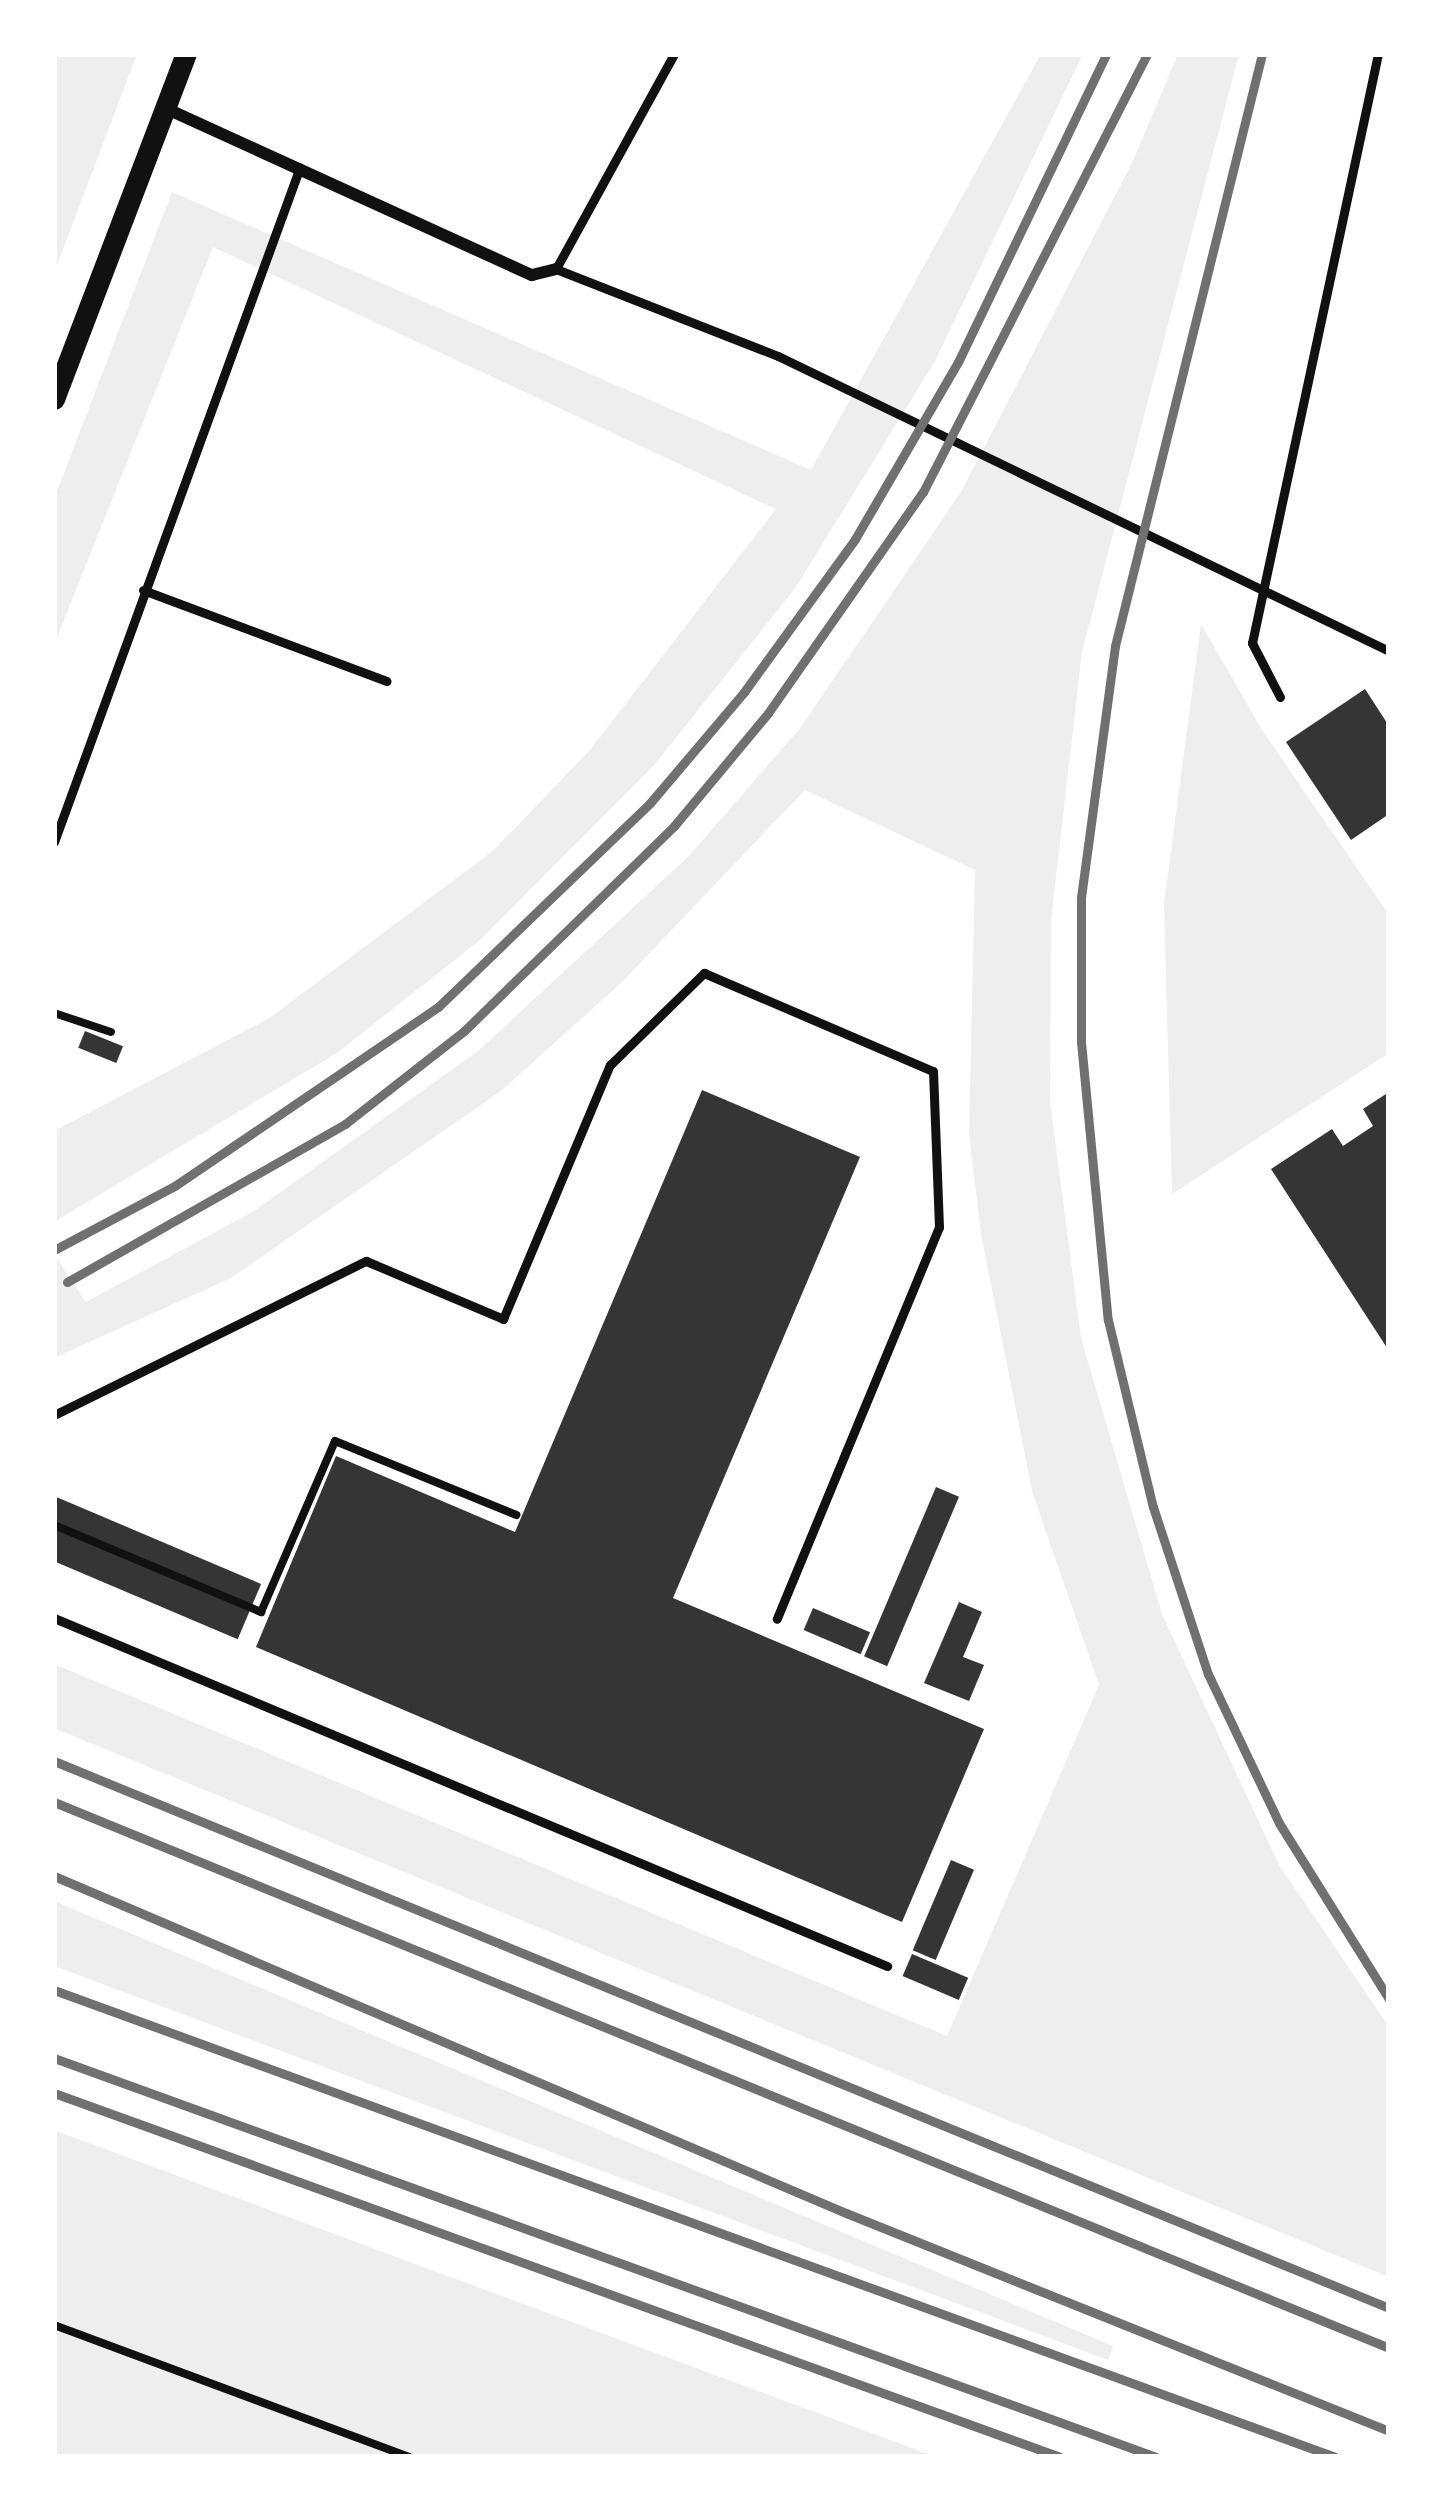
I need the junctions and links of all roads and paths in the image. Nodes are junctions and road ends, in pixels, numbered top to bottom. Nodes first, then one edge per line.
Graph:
1 (186, 54) edge
2 (674, 54) edge
3 (1381, 54) edge
4 (1389, 62) edge
5 (165, 108) junction
6 (300, 167) junction
7 (556, 268) junction
8 (54, 399) edge
9 (143, 590) junction
10 (1389, 651) edge
11 (387, 681) dead end
12 (1280, 697) dead end
13 (54, 842) edge
14 (54, 1012) edge
15 (111, 1033) dead end
16 (54, 1415) edge
17 (516, 1515) dead end
18 (54, 1525) edge
19 (54, 1618) edge
20 (777, 1619) dead end
21 (887, 1966) dead end
22 (54, 2325) edge
23 (409, 2457) edge

1 - 5 street
2 - 7 lane
3 - 4 lane
3 - 12 lane
5 - 6 street
5 - 8 street
6 - 7 street
6 - 9 lane
7 - 10 lane
9 - 11 lane
9 - 13 lane
14 - 15 path
16 - 20 lane
17 - 18 path
19 - 21 lane
22 - 23 path

